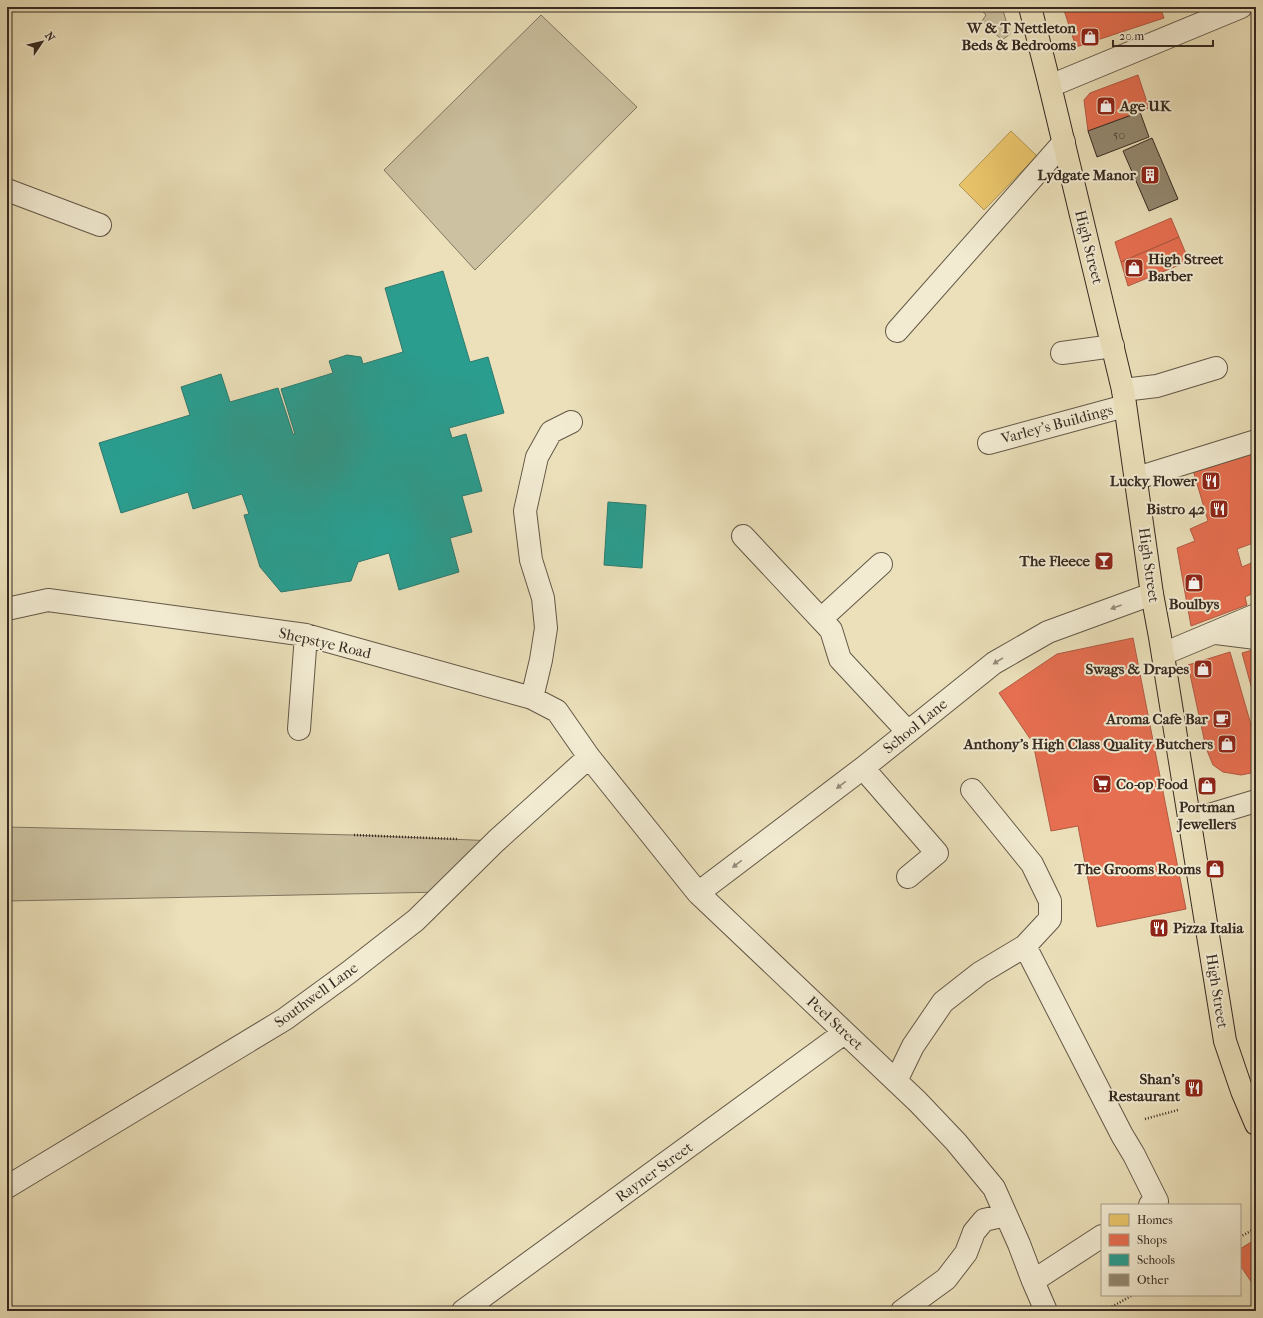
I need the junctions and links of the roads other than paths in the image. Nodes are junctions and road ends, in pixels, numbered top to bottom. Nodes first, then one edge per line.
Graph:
1 (1030, 7) edge
2 (1242, 7) edge
3 (1050, 86) junction
4 (1064, 142) junction
5 (11, 192) edge
6 (100, 225) dead end
7 (897, 331) dead end
8 (1114, 346) junction
9 (1062, 353) dead end
10 (1216, 368) dead end
11 (1124, 398) junction
12 (571, 422) dead end
13 (1256, 441) edge
14 (989, 443) dead end
15 (1137, 478) junction
16 (743, 536) dead end
17 (881, 564) dead end
18 (1152, 594) junction
19 (7, 609) edge
20 (1256, 616) edge
21 (821, 619) junction
22 (1215, 632) junction
23 (306, 635) junction
24 (1256, 638) edge
25 (1163, 654) junction
26 (532, 698) junction
27 (299, 729) dead end
28 (908, 732) junction
29 (589, 757) junction
30 (863, 768) junction
31 (972, 790) dead end
32 (1256, 801) edge
33 (1189, 821) junction
34 (908, 876) dead end
35 (698, 893) junction
36 (1025, 946) junction
37 (844, 1033) junction
38 (896, 1081) junction
39 (1256, 1124) edge
40 (7, 1187) edge
41 (1152, 1204) edge
42 (1006, 1215) junction
43 (1101, 1237) edge
44 (1033, 1281) junction
45 (463, 1311) edge
46 (902, 1311) edge
47 (1046, 1311) edge

1 - 3 main road, High Street
2 - 3 street
3 - 4 main road, High Street
4 - 7 street
4 - 8 main road, High Street
5 - 6 street
8 - 9 street
8 - 11 main road, High Street
10 - 11 street, Varley's Buildings
11 - 14 street, Varley's Buildings
11 - 15 main road, High Street
12 - 26 street
13 - 15 street
15 - 18 main road, High Street
16 - 21 street
17 - 21 street
18 - 25 main road, High Street
18 -> 28 street, School Lane
19 - 23 street, Shepstye Road
20 - 22 street
21 - 28 street
22 - 24 street
22 - 25 street
23 - 26 street, Shepstye Road
23 - 27 street
25 - 33 main road, High Street
26 - 29 street, Shepstye Road
28 - 30 street, School Lane
29 - 35 street, Peel Street
29 - 40 street, Southwell Lane
30 - 34 street
30 -> 35 street, School Lane
31 - 36 street
32 - 33 street
33 - 39 main road, High Street
35 - 37 street, Peel Street
36 - 38 street
36 - 41 street
37 - 38 street, Peel Street
37 - 45 street, Rayner Street
38 - 42 street, Peel Street
42 - 44 street, Peel Street
42 - 46 street
43 - 44 street
44 - 47 street, Peel Street

